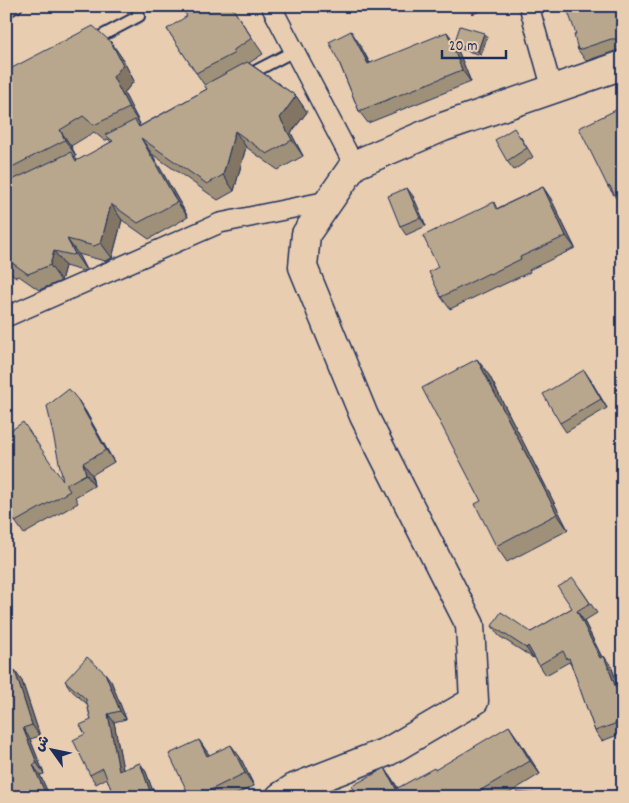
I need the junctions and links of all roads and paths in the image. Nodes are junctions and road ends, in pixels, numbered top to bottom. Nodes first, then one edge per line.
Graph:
1 (16, 6) edge
2 (138, 6) edge
3 (270, 6) edge
4 (529, 6) edge
5 (6, 12) edge
6 (86, 44) edge
7 (294, 51) junction
8 (623, 65) edge
9 (243, 78) edge
10 (552, 89) junction
11 (354, 165) junction
12 (328, 202) junction
13 (6, 317) edge
14 (280, 797) edge

1 - 5 lane
2 - 6 lane
3 - 7 street
4 - 10 street
7 - 9 lane
7 - 11 street
8 - 10 street
10 - 11 street
11 - 12 street
12 - 13 street
12 - 14 street

